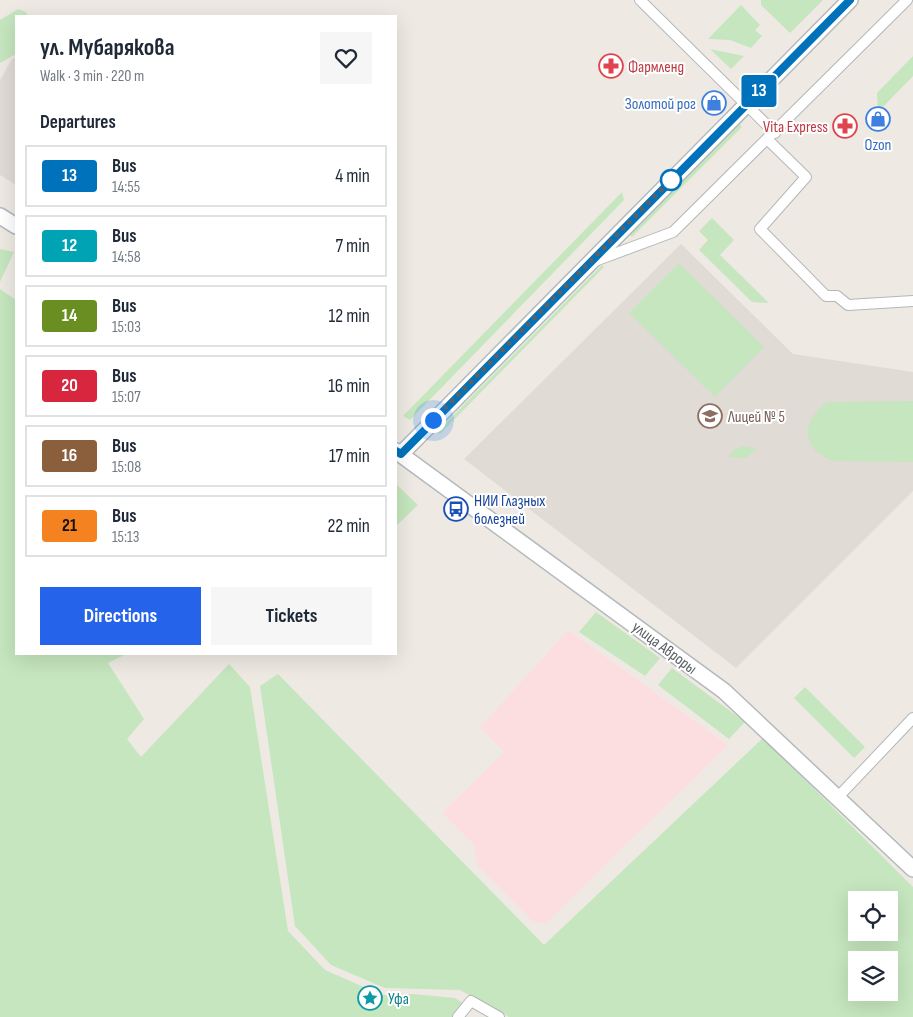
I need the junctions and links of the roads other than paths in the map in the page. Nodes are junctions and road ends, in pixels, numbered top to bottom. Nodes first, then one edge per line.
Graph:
1 (640, 0) edge
2 (850, 0) edge
3 (907, 0) edge
4 (747, 104) junction
5 (771, 136) junction
6 (0, 216) edge
7 (15, 225) edge
8 (588, 264) junction
9 (913, 301) edge
10 (399, 452) edge
11 (913, 718) edge
12 (838, 797) junction
13 (913, 870) edge
14 (458, 1017) edge
15 (499, 1017) edge

1 - 4 street
2 - 4 street
3 - 5 street
4 - 5 street
4 - 8 street
5 - 8 street
5 - 9 street
6 - 7 street
8 - 10 street
10 - 12 street, улица Авроры
11 - 12 street
12 - 13 street, улица Авроры
14 - 15 street

